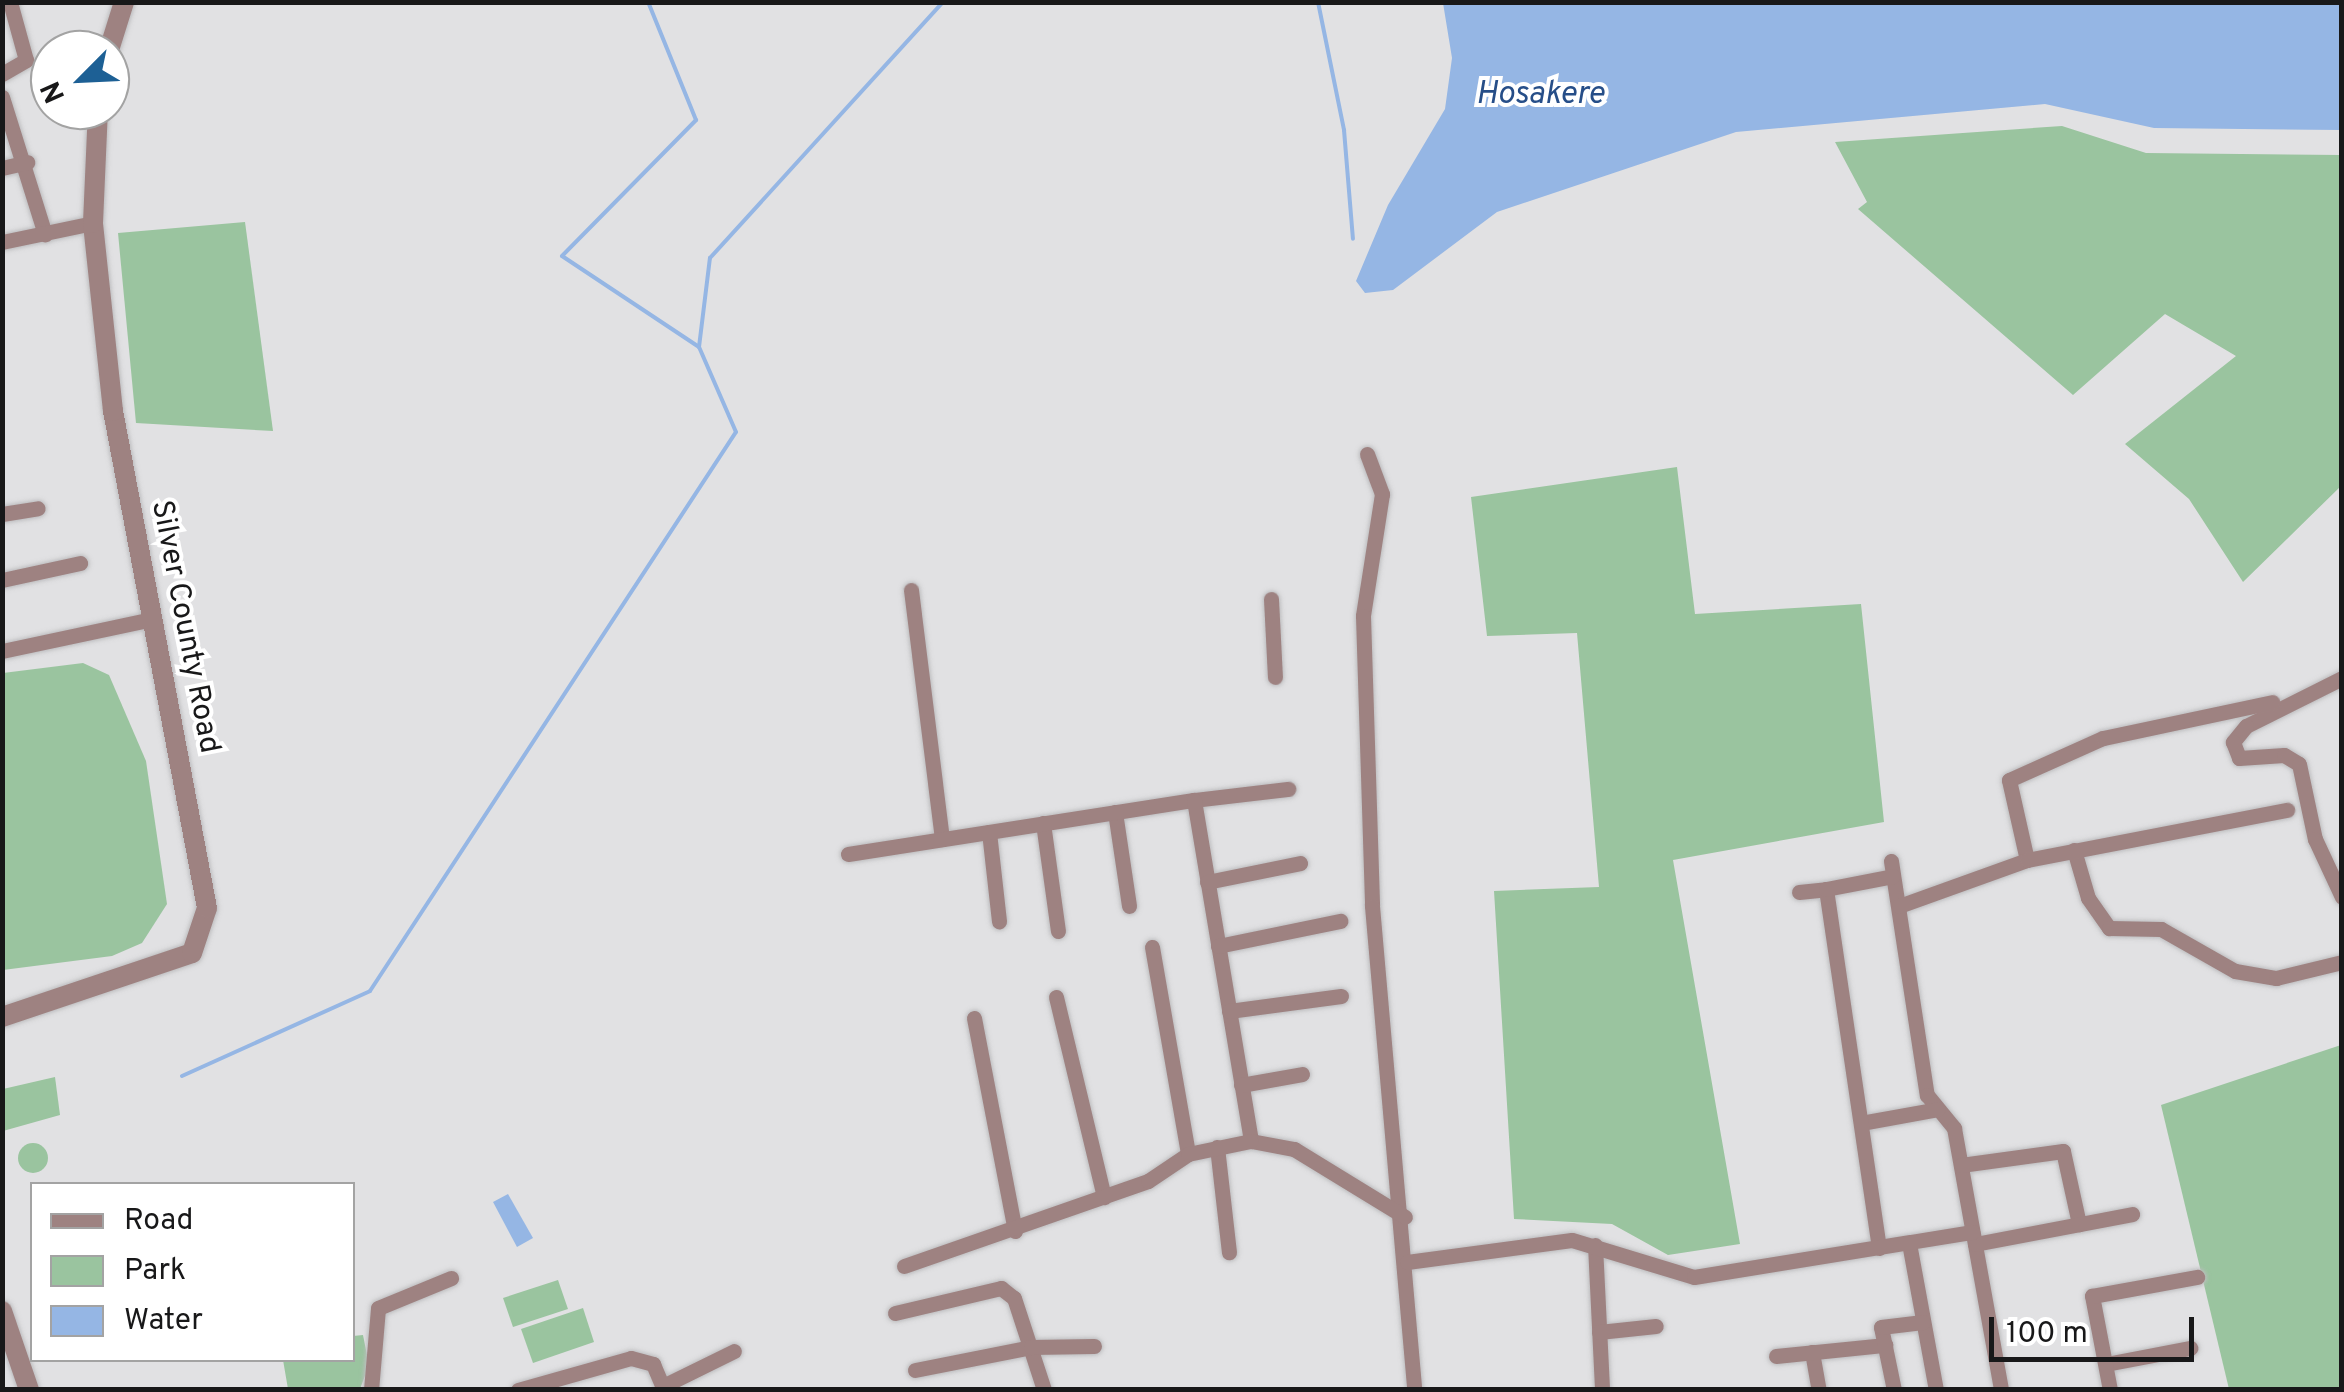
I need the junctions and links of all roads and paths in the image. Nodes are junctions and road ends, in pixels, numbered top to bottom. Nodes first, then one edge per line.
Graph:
1 (10, 2) edge
2 (124, 2) edge
3 (116, 30) edge
4 (2, 74) edge
5 (2, 97) edge
6 (97, 130) edge
7 (27, 162) junction
8 (2, 168) edge
9 (93, 224) junction
10 (44, 234) junction
11 (2, 242) edge
12 (1367, 454) dead end
13 (38, 508) dead end
14 (2, 514) edge
15 (80, 563) dead end
16 (2, 580) edge
17 (910, 590) dead end
18 (1271, 599) dead end
19 (152, 620) junction
20 (2, 651) edge
21 (1276, 677) dead end
22 (2342, 678) edge
23 (2272, 702) dead end
24 (1288, 789) dead end
25 (1194, 800) junction
26 (2286, 810) dead end
27 (1115, 812) junction
28 (1043, 823) junction
29 (989, 832) junction
30 (942, 839) junction
31 (2074, 850) junction
32 (848, 854) dead end
33 (2027, 860) junction
34 (1300, 863) dead end
35 (1207, 882) junction
36 (1826, 889) junction
37 (1798, 892) dead end
38 (2342, 897) edge
39 (1129, 906) dead end
40 (1898, 906) junction
41 (999, 921) dead end
42 (1340, 921) dead end
43 (1058, 931) dead end
44 (1218, 946) junction
45 (1152, 947) dead end
46 (2342, 962) edge
47 (1341, 996) dead end
48 (1056, 997) dead end
49 (1229, 1011) junction
50 (2, 1017) edge
51 (974, 1018) dead end
52 (1302, 1074) dead end
53 (1241, 1085) junction
54 (1938, 1110) junction
55 (1861, 1123) junction
56 (1251, 1141) junction
57 (1217, 1146) junction
58 (1188, 1154) junction
59 (1961, 1166) junction
60 (1104, 1197) junction
61 (2132, 1214) dead end
62 (1406, 1218) junction
63 (2079, 1224) junction
64 (1015, 1230) junction
65 (1973, 1238) junction
66 (1909, 1243) junction
67 (1595, 1244) junction
68 (1880, 1248) junction
69 (1229, 1252) dead end
70 (1406, 1262) junction
71 (904, 1266) dead end
72 (451, 1278) dead end
73 (2197, 1278) dead end
74 (2, 1311) edge
75 (895, 1313) dead end
76 (1924, 1322) junction
77 (1656, 1326) dead end
78 (1599, 1332) junction
79 (1885, 1345) junction
80 (1094, 1346) dead end
81 (1032, 1347) junction
82 (2190, 1348) dead end
83 (734, 1351) dead end
84 (1812, 1352) junction
85 (1776, 1356) dead end
86 (2106, 1364) junction
87 (916, 1370) dead end
88 (664, 1388) edge
89 (29, 1390) edge
90 (371, 1390) edge
91 (518, 1390) edge
92 (1044, 1390) edge
93 (1414, 1390) edge
94 (1602, 1390) edge
95 (1819, 1390) edge
96 (1894, 1390) edge
97 (1936, 1390) edge
98 (2001, 1390) edge
99 (2110, 1390) edge

1 - 4 street
2 - 3 street
5 - 7 street
6 - 9 street, Silver County Road
7 - 8 street
7 - 10 street
9 - 10 street
9 - 19 street, Silver County Road
10 - 11 street
12 - 62 street
13 - 14 street
15 - 16 street
17 - 30 street
18 - 21 street
19 - 20 street
19 - 50 street, Silver County Road
22 - 38 street
23 - 33 street
24 - 25 street
25 - 27 street
25 - 35 street
26 - 31 street
27 - 28 street
27 - 39 street
28 - 29 street
28 - 43 street
29 - 30 street
29 - 41 street
30 - 32 street
31 - 33 street
31 - 46 street
33 - 40 street
34 - 35 street
35 - 44 street
36 - 37 street
36 - 40 street
36 - 55 street
40 - 54 street
42 - 44 street
44 - 49 street
45 - 58 street
47 - 49 street
48 - 60 street
49 - 53 street
51 - 64 street
52 - 53 street
53 - 56 street
54 - 55 street
54 - 59 street
55 - 68 street
56 - 57 street
56 - 62 street
57 - 58 street
57 - 69 street
58 - 60 street
59 - 63 street
59 - 65 street
60 - 64 street
61 - 63 street
62 - 70 street
63 - 65 street
64 - 71 street
65 - 66 street
65 - 98 street
66 - 68 street
66 - 76 street
67 - 68 street
67 - 70 street
67 - 78 street
70 - 93 street
72 - 90 street
73 - 86 street
74 - 89 street
75 - 81 street
76 - 79 street
76 - 97 street
77 - 78 street
78 - 94 street
79 - 84 street
79 - 96 street
80 - 81 street
81 - 87 street
81 - 92 street
82 - 86 street
83 - 88 street
84 - 85 street
84 - 95 street
86 - 99 street
88 - 91 street

